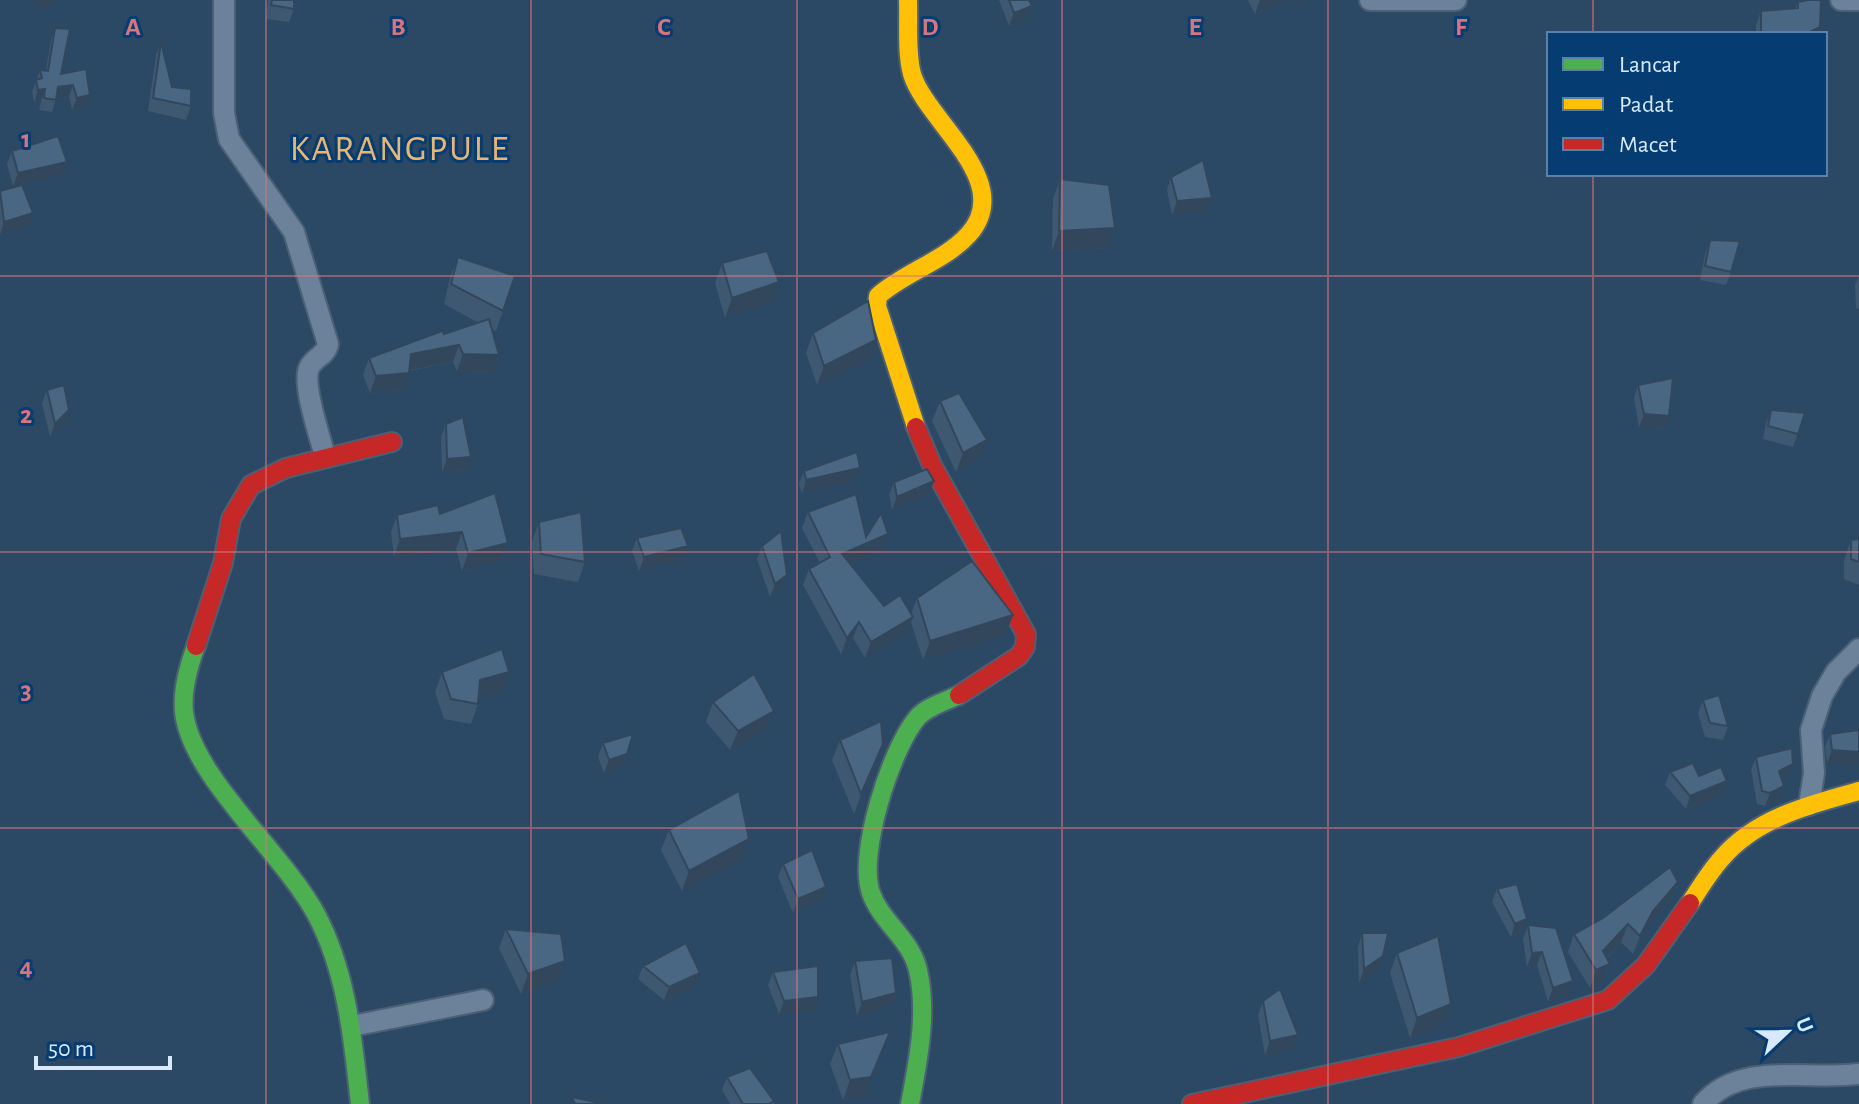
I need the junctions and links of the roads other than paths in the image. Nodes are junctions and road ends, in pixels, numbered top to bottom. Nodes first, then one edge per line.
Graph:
1 (224, 0) edge
2 (908, 0) edge
3 (1370, 0) edge
4 (1456, 0) edge
5 (1841, 0) edge
6 (1859, 0) edge
7 (392, 442) dead end
8 (325, 456) junction
9 (1859, 649) edge
10 (1859, 791) edge
11 (1809, 805) junction
12 (483, 1000) dead end
13 (352, 1026) junction
14 (1859, 1074) edge
15 (1242, 1098) edge
16 (360, 1104) edge
17 (910, 1104) edge
18 (1192, 1104) edge
19 (1703, 1104) edge

1 - 8 street
2 - 17 street
3 - 4 street
5 - 6 street
7 - 8 street
8 - 13 street
9 - 11 street
10 - 11 street
11 - 15 street
12 - 13 street
13 - 16 street
14 - 19 street
15 - 18 street

